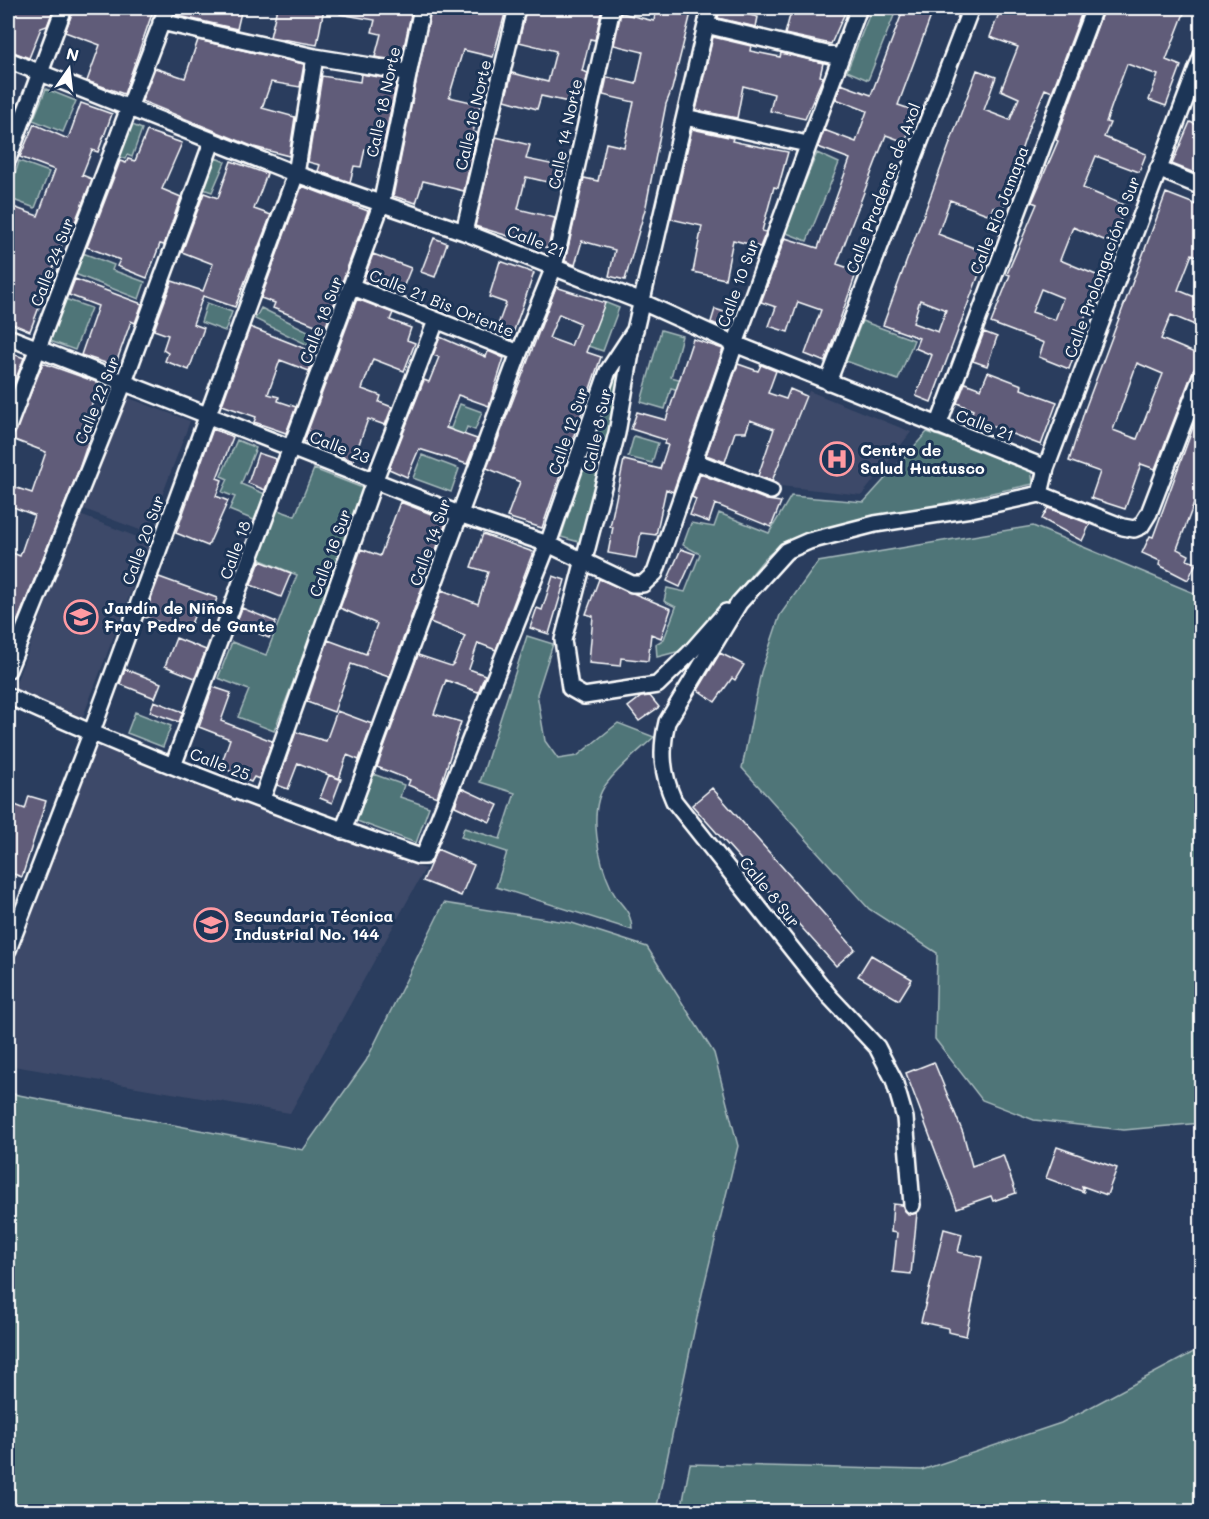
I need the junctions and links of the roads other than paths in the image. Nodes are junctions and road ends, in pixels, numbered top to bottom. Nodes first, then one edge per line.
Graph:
1 (64, 8) edge
2 (166, 8) edge
3 (422, 8) edge
4 (517, 8) edge
5 (612, 8) edge
6 (710, 8) edge
7 (859, 8) edge
8 (971, 8) edge
9 (1094, 8) edge
10 (161, 22) junction
11 (706, 25) junction
12 (1202, 55) edge
13 (315, 57) junction
14 (839, 57) junction
15 (8, 60) edge
16 (408, 72) junction
17 (39, 74) junction
18 (129, 108) junction
19 (685, 117) junction
20 (212, 142) junction
21 (807, 144) junction
22 (8, 159) edge
23 (1158, 169) junction
24 (296, 174) junction
25 (1202, 187) edge
26 (381, 205) junction
27 (464, 232) junction
28 (554, 267) junction
29 (353, 286) junction
30 (642, 302) junction
31 (436, 321) junction
32 (635, 330) junction
33 (8, 337) edge
34 (735, 344) junction
35 (39, 348) junction
36 (519, 353) junction
37 (1202, 374) edge
38 (124, 382) junction
39 (828, 382) junction
40 (209, 414) junction
41 (938, 426) junction
42 (8, 427) edge
43 (292, 447) junction
44 (694, 461) junction
45 (1046, 468) junction
46 (375, 479) junction
47 (771, 491) dead end
48 (1040, 494) junction
49 (459, 514) junction
50 (548, 543) junction
51 (584, 559) junction
52 (655, 573) joint
53 (739, 603) junction
54 (8, 670) edge
55 (8, 696) edge
56 (91, 734) junction
57 (174, 766) junction
58 (262, 799) junction
59 (343, 831) junction
60 (424, 856) joint
61 (8, 950) edge
62 (912, 1205) dead end

1 - 17 street
2 - 10 street, Calle 24 Sur
3 - 16 street, Calle 18 Norte
4 - 27 street, Calle 16 Norte
5 - 28 street, Calle 14 Norte
6 - 11 street, Calle 12 Sur
7 - 14 street, Calle 10 Sur
8 - 39 street, Calle Praderas de Axol
9 - 41 street, Calle Río Jamapa
10 - 13 street
10 - 18 street, Calle 24 Sur
11 - 14 street
11 - 19 street, Calle 12 Sur
12 - 23 street, Calle Prolongación 8 Sur
13 - 16 street
13 - 24 street, Calle 20 Sur
14 - 21 street, Calle 10 Sur
15 - 17 street, Calle 21
16 - 26 street, Calle 18 Norte
17 - 18 street, Calle 21
17 - 22 street
18 - 20 street, Calle 21
18 - 35 street, Calle 24 Sur
19 - 21 street
19 - 30 street, Calle 12 Sur
20 - 24 street, Calle 21
20 - 38 street, Calle 22 Sur
21 - 34 street, Calle 10 Sur
23 - 25 street
23 - 45 street, Calle Prolongación 8 Sur
24 - 26 street, Calle 21
24 - 40 street, Calle 20 Sur
26 - 27 street, Calle 21
26 - 29 street, Calle 18 Sur
27 - 28 street, Calle 21
28 - 30 street, Calle 21
28 - 36 street, Calle 14 Sur
29 - 31 street, Calle 21 Bis Oriente
29 - 43 street, Calle 18 Sur
30 - 32 street, Calle 12 Sur
30 - 34 street, Calle 21
31 - 36 street, Calle 21 Bis Oriente
31 - 46 street, Calle 16 Sur
32 - 50 street, Calle 12 Sur
32 - 51 street, Calle 8 Sur
33 - 35 street, Calle 23
34 - 39 street, Calle 21
34 - 44 street, Calle 10 Sur
35 - 38 street, Calle 23
35 - 42 street, Calle 24 Sur
36 - 49 street, Calle 14 Sur
37 - 48 street
38 - 40 street, Calle 23
38 - 54 street, Calle 22 Sur
39 - 41 street, Calle 21
40 - 43 street, Calle 23
40 - 56 street, Calle 20 Sur
41 - 45 street, Calle 21
43 - 46 street, Calle 23
43 - 57 street, Calle 18
44 - 47 street
44 - 52 street, Calle 10 Sur
45 - 48 street, Calle Prolongación 8 Sur
46 - 49 street, Calle 23
46 - 58 street, Calle 16 Sur
48 - 53 street, Calle 8 Sur
49 - 50 street, Calle 23
49 - 59 street, Calle 14 Sur
50 - 51 street, Calle 23
50 - 60 street, Calle 12 Sur
51 - 52 street, Calle 23
51 - 53 street, Calle 8 Sur
53 - 62 street, Calle 8 Sur
55 - 56 street, Calle 25
56 - 57 street, Calle 25
56 - 61 street, Calle 20 Sur
57 - 58 street, Calle 25
58 - 59 street, Calle 25
59 - 60 street, Calle 25

